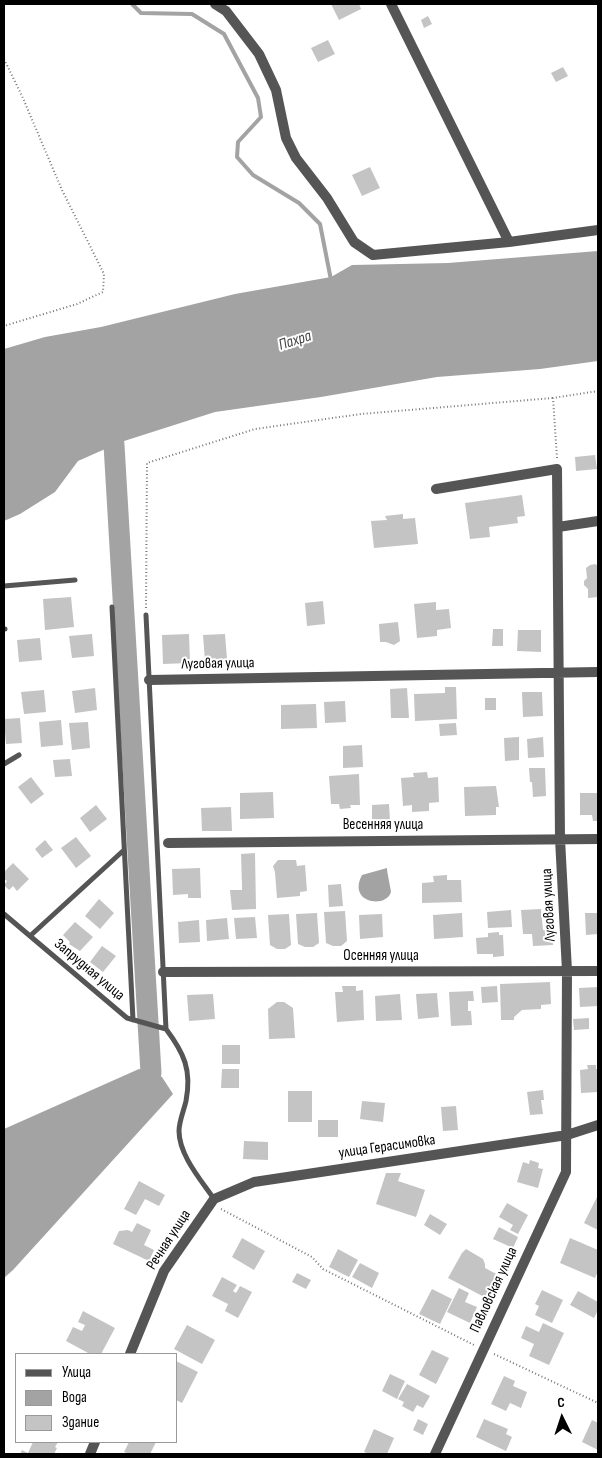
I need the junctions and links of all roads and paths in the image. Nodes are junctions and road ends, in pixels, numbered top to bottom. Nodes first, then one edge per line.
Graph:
1 (215, 4) edge
2 (391, 4) edge
3 (4, 59) edge
4 (598, 230) edge
5 (509, 242) junction
6 (4, 326) edge
7 (598, 391) edge
8 (553, 398) junction
9 (557, 469) junction
10 (436, 488) dead end
11 (598, 521) edge
12 (558, 527) junction
13 (75, 580) dead end
14 (4, 586) edge
15 (112, 607) dead end
16 (146, 615) joint
17 (558, 672) junction
18 (598, 672) edge
19 (149, 680) junction
20 (19, 755) dead end
21 (4, 764) edge
22 (560, 839) junction
23 (598, 839) edge
24 (168, 843) dead end
25 (124, 850) junction
26 (4, 914) edge
27 (30, 936) junction
28 (598, 970) edge
29 (567, 971) junction
30 (163, 972) junction
31 (133, 1020) junction
32 (166, 1029) junction
33 (598, 1125) edge
34 (567, 1135) junction
35 (213, 1202) junction
36 (484, 1349) junction
37 (130, 1353) edge
38 (598, 1403) edge
39 (435, 1454) edge

1 - 5 street
2 - 5 street
3 - 6 path
4 - 5 street
7 - 8 path
8 - 9 path
8 - 16 path
9 - 10 street
9 - 12 street, Луговая улица
11 - 12 street
12 - 17 street, Луговая улица
13 - 14 lane
15 - 25 lane
16 - 19 lane
17 - 18 street, Луговая улица
17 - 19 street, Луговая улица
17 - 22 street, Луговая улица
19 - 30 lane
20 - 21 lane
22 - 23 street, Весенняя улица
22 - 24 street, Весенняя улица
22 - 29 street, Луговая улица
25 - 27 lane
25 - 31 lane
26 - 27 lane, Запрудная улица
27 - 31 lane, Запрудная улица
28 - 29 street, Осенняя улица
29 - 30 street, Осенняя улица
29 - 34 street, Луговая улица
30 - 32 lane
31 - 32 lane, Запрудная улица
32 - 35 lane
33 - 34 street, улица Герасимовка
34 - 35 street, улица Герасимовка
34 - 36 street, Павловская улица
35 - 36 path
35 - 37 street, Речная улица
36 - 38 path
36 - 39 street, Павловская улица

